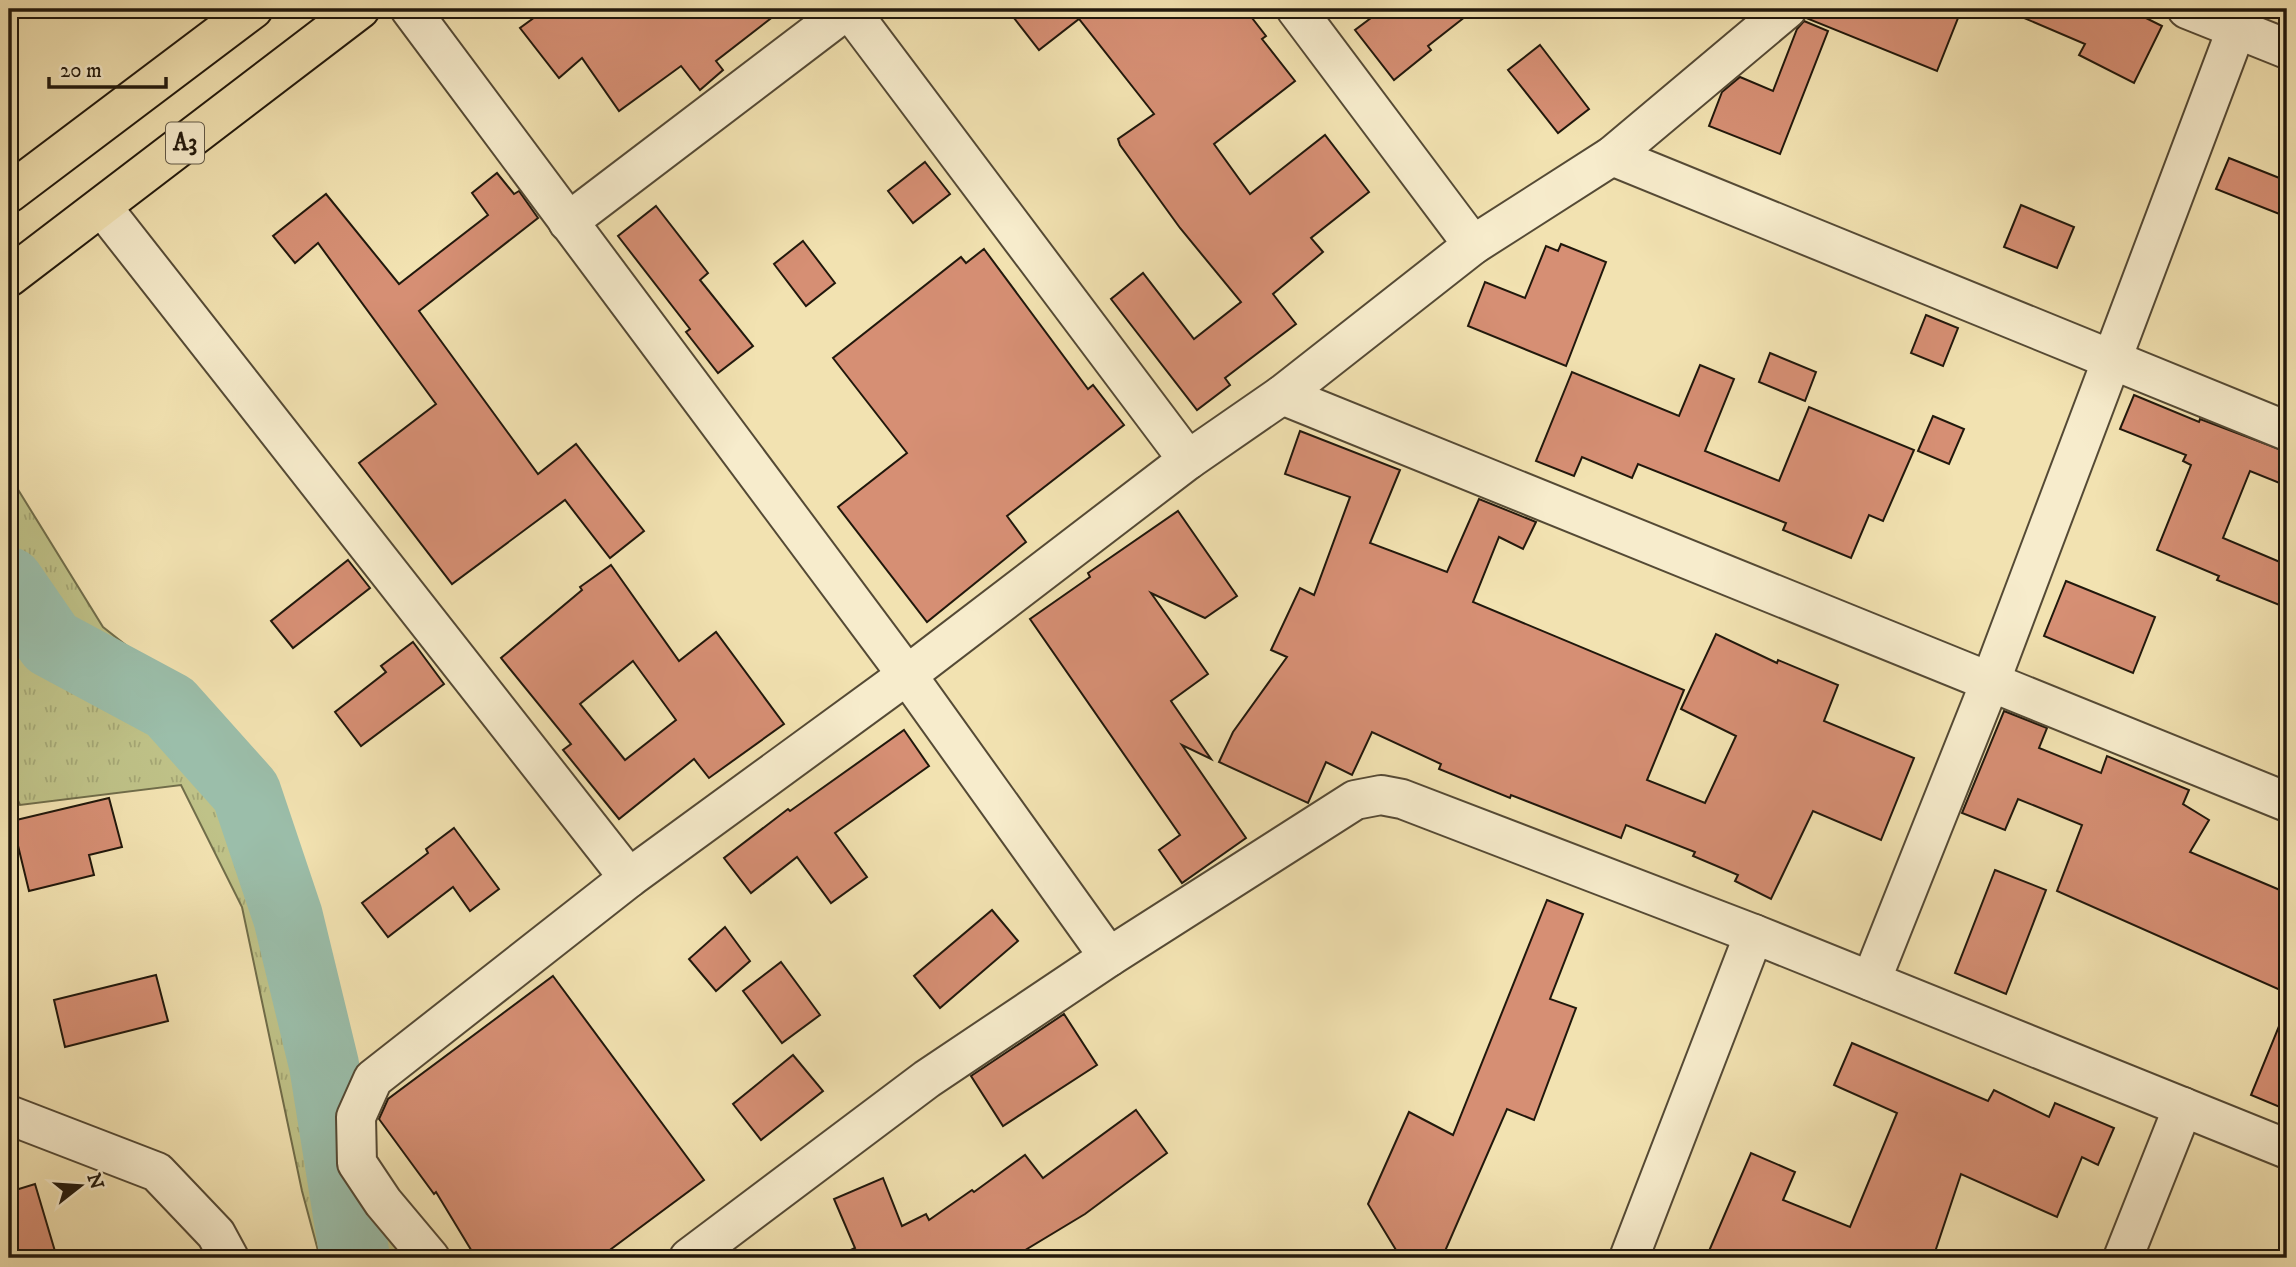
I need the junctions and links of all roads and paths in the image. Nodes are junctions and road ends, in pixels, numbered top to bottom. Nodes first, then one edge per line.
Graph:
1 (253, 9) edge
2 (360, 9) edge
3 (410, 9) edge
4 (849, 9) edge
5 (1296, 9) edge
6 (1787, 9) edge
7 (2188, 9) edge
8 (2240, 19) edge
9 (1742, 22) edge
10 (2287, 49) edge
11 (1612, 156) junction
12 (9, 193) edge
13 (102, 207) junction
14 (568, 222) junction
15 (1473, 246) junction
16 (9, 277) edge
17 (2113, 358) junction
18 (1282, 395) junction
19 (2287, 431) edge
20 (1188, 460) junction
21 (907, 675) junction
22 (1991, 680) junction
23 (2287, 802) edge
24 (629, 878) junction
25 (1754, 933) junction
26 (1109, 957) junction
27 (1871, 981) junction
28 (2183, 1107) junction
29 (9, 1115) edge
30 (2287, 1149) edge
31 (417, 1256) edge
32 (229, 1258) edge
33 (689, 1258) edge
34 (1629, 1258) edge
35 (2123, 1258) edge

1 - 12 highway, A3
2 - 13 highway, A3
3 - 14 street
4 - 14 street
4 - 20 street
5 - 15 street
6 - 9 street
7 - 8 street
8 - 10 street
8 - 17 street
9 - 11 street
11 - 15 street
11 - 17 street
13 - 16 highway, A3
13 - 24 street
14 - 21 street
15 - 18 street
17 - 19 street
17 - 22 street
18 - 20 street
18 - 22 street
20 - 21 street
21 - 24 street
21 - 26 street
22 - 23 street
22 - 27 street
24 - 31 street
25 - 26 street
25 - 27 street
25 - 34 street
26 - 33 street
27 - 28 street
28 - 30 street
28 - 35 street
29 - 32 street

